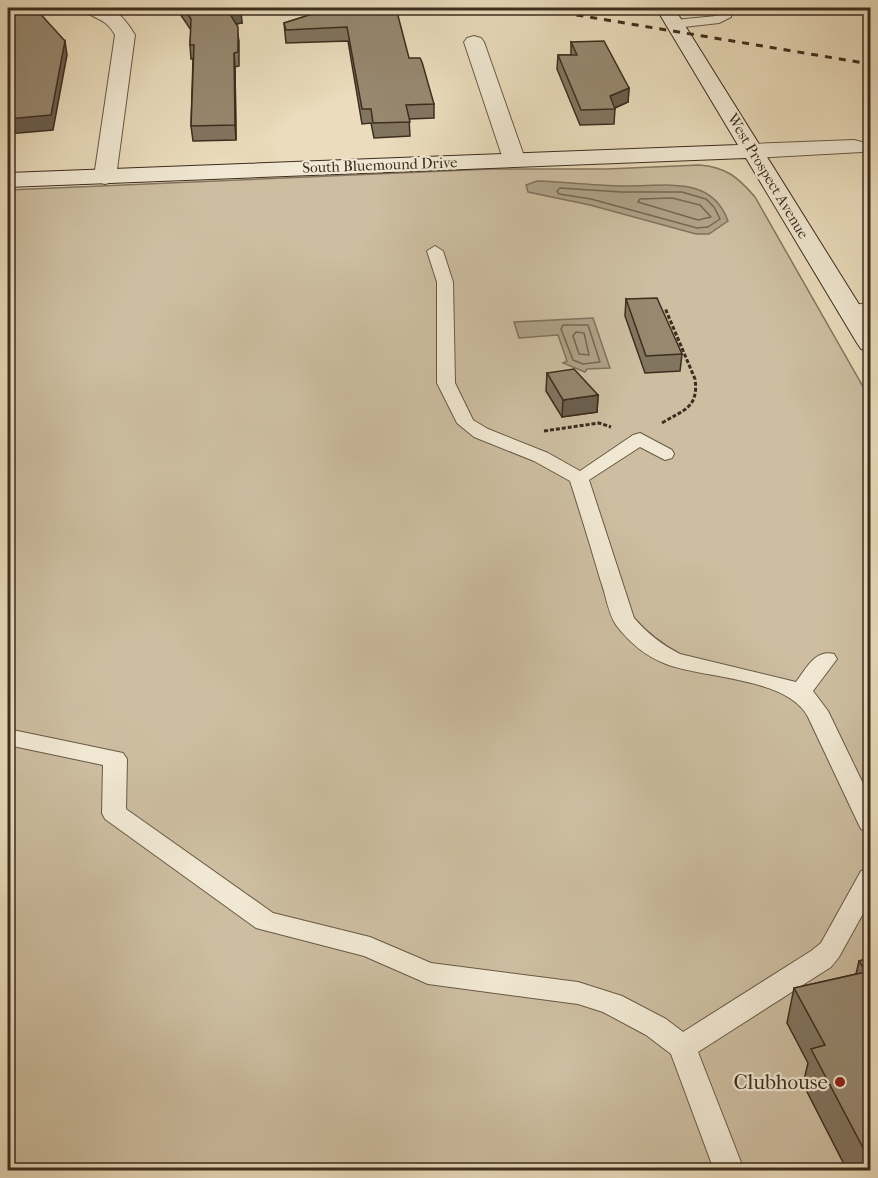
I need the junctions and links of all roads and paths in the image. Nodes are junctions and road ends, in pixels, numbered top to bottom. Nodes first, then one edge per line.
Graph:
1 (91, 8) edge
2 (726, 8) edge
3 (670, 16) edge
4 (474, 42) dead end
5 (854, 147) dead end
6 (752, 151) junction
7 (514, 159) junction
8 (105, 177) junction
9 (8, 180) edge
10 (435, 251) dead end
11 (664, 308) edge
12 (865, 323) edge
13 (490, 436) junction
14 (640, 439) junction
15 (664, 454) dead end
16 (579, 478) junction
17 (826, 659) dead end
18 (800, 693) junction
19 (8, 737) edge
20 (870, 823) edge
21 (870, 878) edge
22 (682, 1047) junction
23 (729, 1170) edge

1 - 8 main road
2 - 3 lane
3 - 6 main road, West Prospect Avenue
4 - 7 main road
5 - 6 main road, South Bluemound Drive
6 - 7 main road, South Bluemound Drive
6 - 12 main road, West Prospect Avenue
7 - 8 main road, South Bluemound Drive
8 - 9 main road, South Bluemound Drive
10 - 13 lane
11 - 14 path
13 - 14 path
13 - 16 lane
14 - 15 lane
14 - 16 lane
16 - 18 lane
17 - 18 lane
18 - 20 lane
19 - 22 lane
21 - 22 lane
22 - 23 lane

